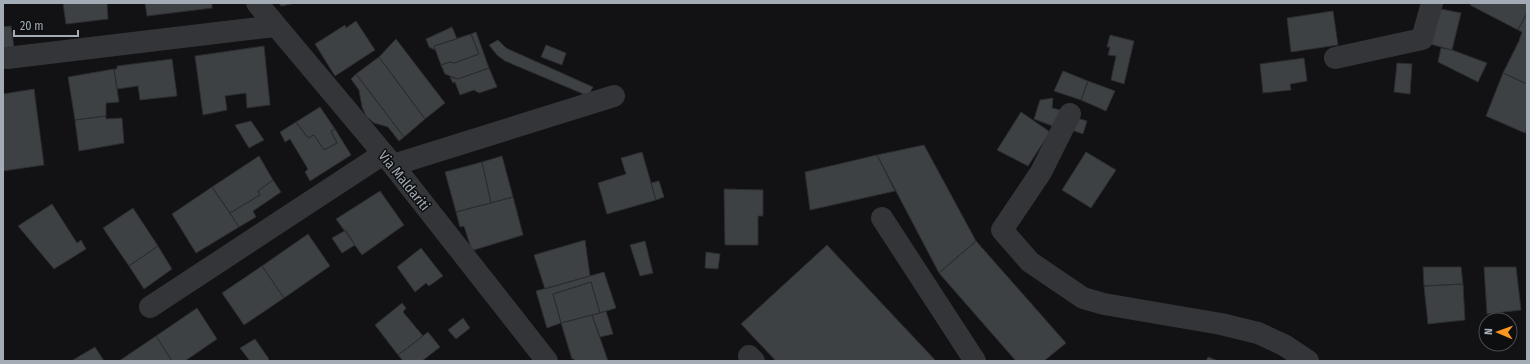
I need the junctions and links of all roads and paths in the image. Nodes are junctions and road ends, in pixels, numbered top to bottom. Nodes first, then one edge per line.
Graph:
1 (257, 3) edge
2 (1432, 3) edge
3 (275, 26) junction
4 (7, 58) dead end
5 (1335, 58) dead end
6 (614, 96) dead end
7 (1070, 114) dead end
8 (388, 160) junction
9 (882, 218) dead end
10 (150, 307) dead end
11 (547, 361) edge
12 (975, 361) edge
13 (1308, 361) edge

1 - 3 street, Via Maldariti
2 - 5 street
3 - 4 street
3 - 8 street, Via Maldariti
6 - 8 street
7 - 13 street
8 - 10 street
8 - 11 street, Via Maldariti
9 - 12 street

